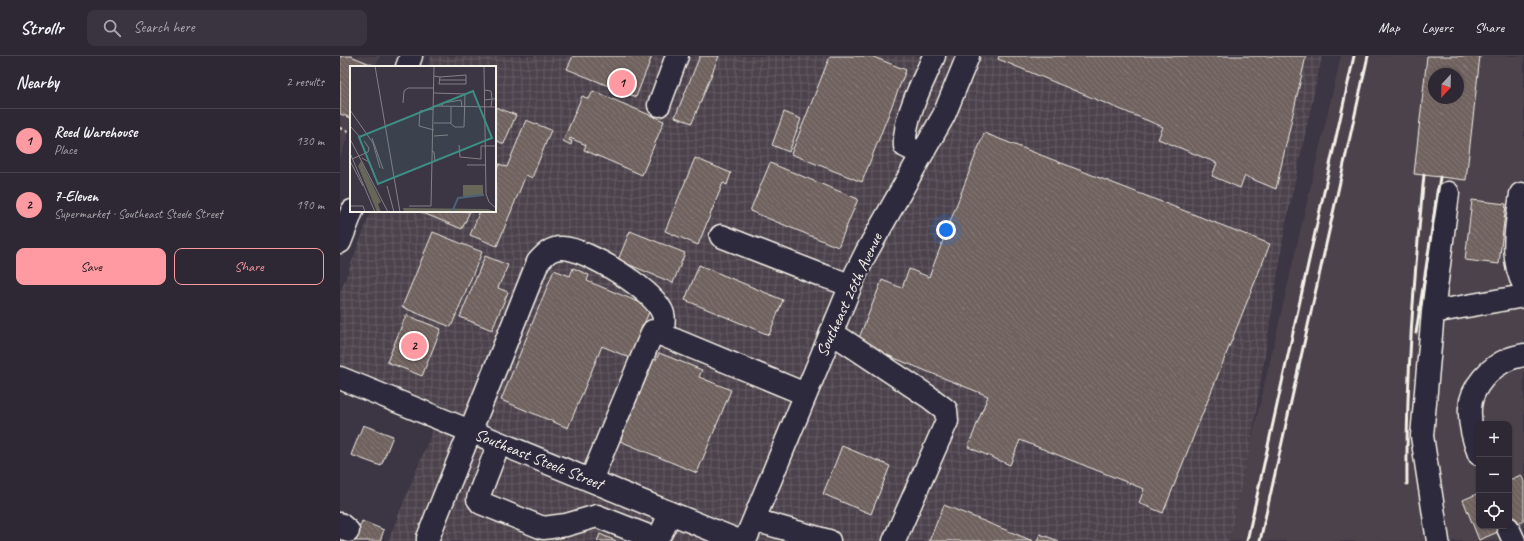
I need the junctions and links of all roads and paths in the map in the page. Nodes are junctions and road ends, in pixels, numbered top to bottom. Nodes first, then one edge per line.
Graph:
1 (411, 56) edge
2 (677, 56) edge
3 (934, 56) edge
4 (961, 58) edge
5 (407, 66) edge
6 (659, 105) dead end
7 (340, 128) edge
8 (350, 132) edge
9 (922, 154) junction
10 (1448, 193) dead end
11 (1521, 194) dead end
12 (352, 212) edge
13 (721, 236) dead end
14 (340, 242) edge
15 (850, 285) junction
16 (1524, 285) edge
17 (1524, 296) edge
18 (1433, 312) junction
19 (831, 332) junction
20 (662, 335) junction
21 (1524, 355) edge
22 (340, 378) edge
23 (806, 394) junction
24 (471, 431) junction
25 (499, 443) junction
26 (1476, 443) edge
27 (591, 480) junction
28 (670, 513) junction
29 (754, 520) junction
30 (428, 541) edge
31 (739, 541) edge
32 (745, 541) edge
33 (829, 541) edge
34 (894, 541) edge
35 (1438, 541) edge

1 - 5 street
2 - 6 street
3 - 9 street
4 - 9 street, Southeast 26th Avenue
7 - 8 path
9 - 15 street, Southeast 26th Avenue
10 - 18 street
11 - 16 street
12 - 14 street
13 - 15 street
15 - 19 street, Southeast 26th Avenue
17 - 18 street
18 - 35 street
19 - 23 street, Southeast 26th Avenue
19 - 34 street
20 - 23 street
20 - 24 street
20 - 27 street
21 - 26 street
22 - 24 street, Southeast Steele Street
23 - 29 street, Southeast 26th Avenue
24 - 25 street, Southeast Steele Street
24 - 30 street
25 - 27 street, Southeast Steele Street
25 - 28 street
27 - 28 street, Southeast Steele Street
28 - 31 street, Southeast Steele Street
29 - 32 street, Southeast 26th Avenue
29 - 33 street

